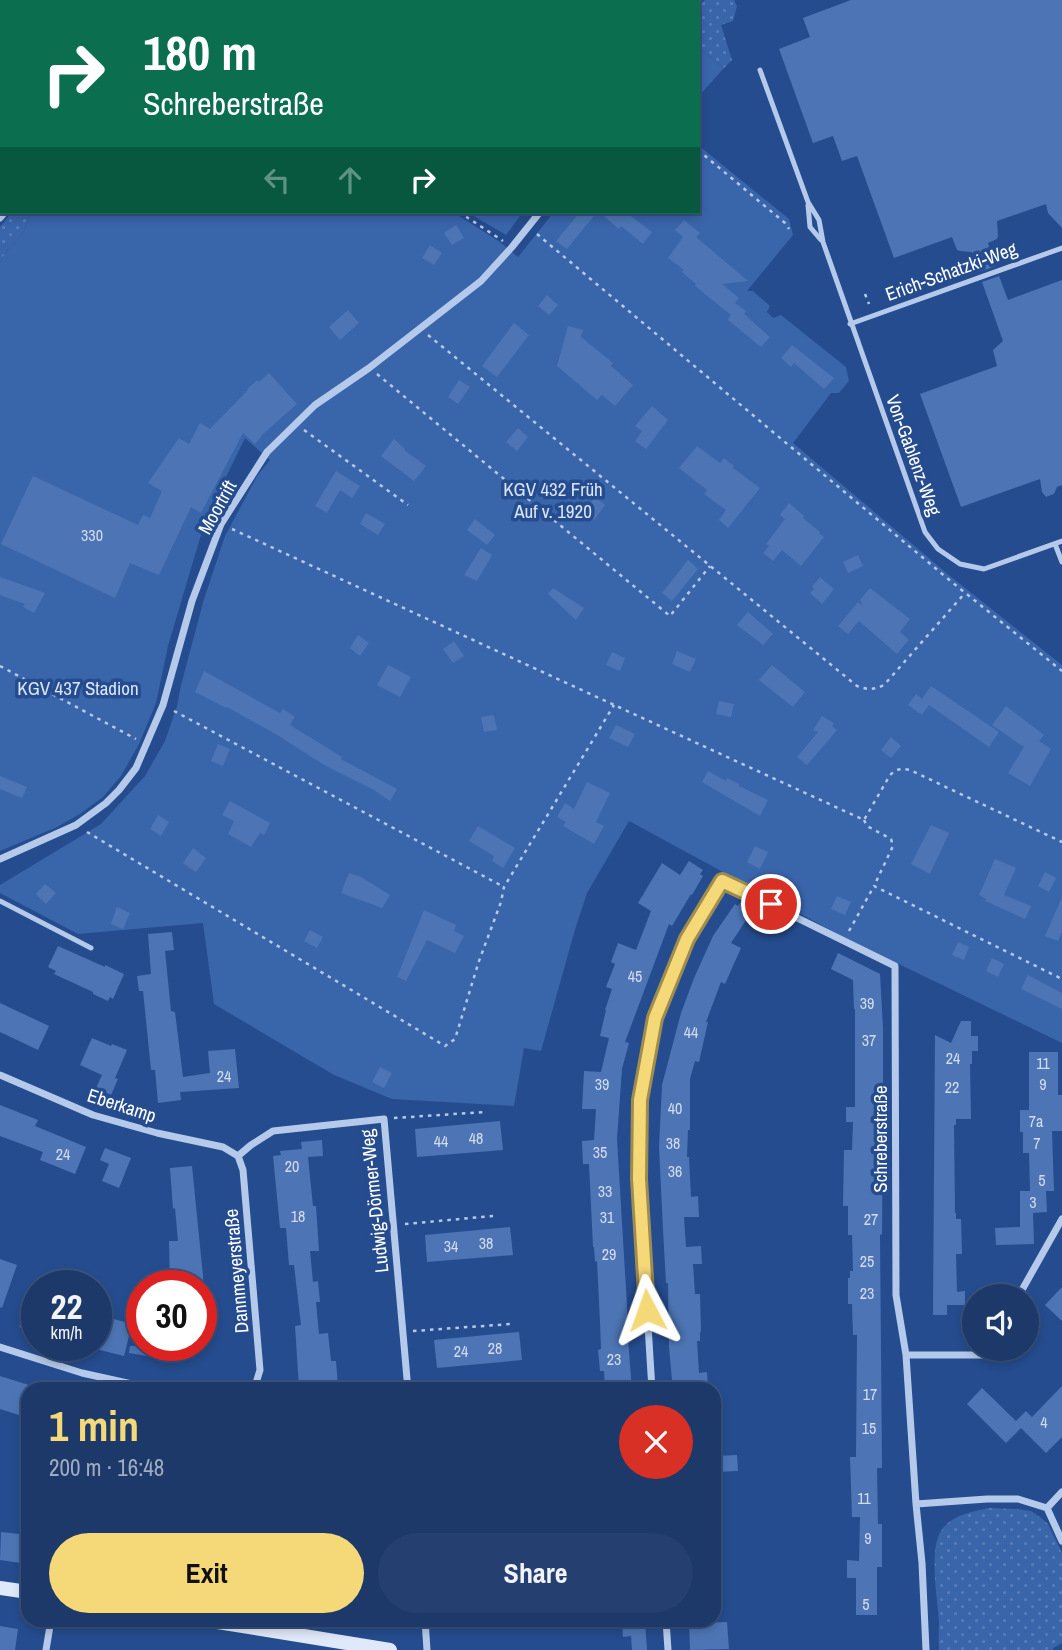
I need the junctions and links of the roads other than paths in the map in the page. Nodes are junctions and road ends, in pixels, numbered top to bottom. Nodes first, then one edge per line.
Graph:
1 (760, 71) dead end
2 (808, 202) junction
3 (539, 214) edge
4 (822, 243) junction
5 (1062, 248) edge
6 (850, 324) junction
7 (1059, 542) edge
8 (1062, 562) edge
9 (0, 859) edge
10 (0, 901) edge
11 (91, 948) dead end
12 (0, 1075) edge
13 (238, 1156) junction
14 (1062, 1219) edge
15 (1025, 1284) edge
16 (0, 1347) edge
17 (962, 1354) edge
18 (906, 1355) junction
19 (123, 1382) edge
20 (256, 1382) edge
21 (407, 1382) edge
22 (652, 1382) edge
23 (1062, 1492) edge
24 (916, 1504) junction
25 (1047, 1508) junction
26 (1062, 1541) edge
27 (0, 1588) edge
28 (21, 1591) edge
29 (50, 1627) edge
30 (248, 1627) edge
31 (425, 1627) edge
32 (666, 1627) edge
33 (46, 1650) edge
34 (390, 1650) edge
35 (427, 1650) edge
36 (668, 1650) edge
37 (926, 1650) edge

1 - 2 lane, Von-Gablenz-Weg
2 - 4 lane, Von-Gablenz-Weg
2 - 4 lane, Von-Gablenz-Weg
3 - 9 street, Moortrift
4 - 6 lane, Von-Gablenz-Weg
5 - 6 lane, Erich-Schatzki-Weg
6 - 7 lane, Von-Gablenz-Weg
7 - 8 lane
10 - 11 lane
12 - 13 street, Eberkamp
13 - 20 street, Dannmeyerstraße
13 - 21 street, Ludwig-Dörmer-Weg
14 - 15 street
16 - 19 street
17 - 18 street
18 - 22 street, Schreberstraße
18 - 24 street, Schreberstraße
23 - 25 street
24 - 25 street
24 - 37 street, Schreberstraße
25 - 26 street
27 - 28 street
29 - 33 street
30 - 34 street
31 - 35 street
32 - 36 street

